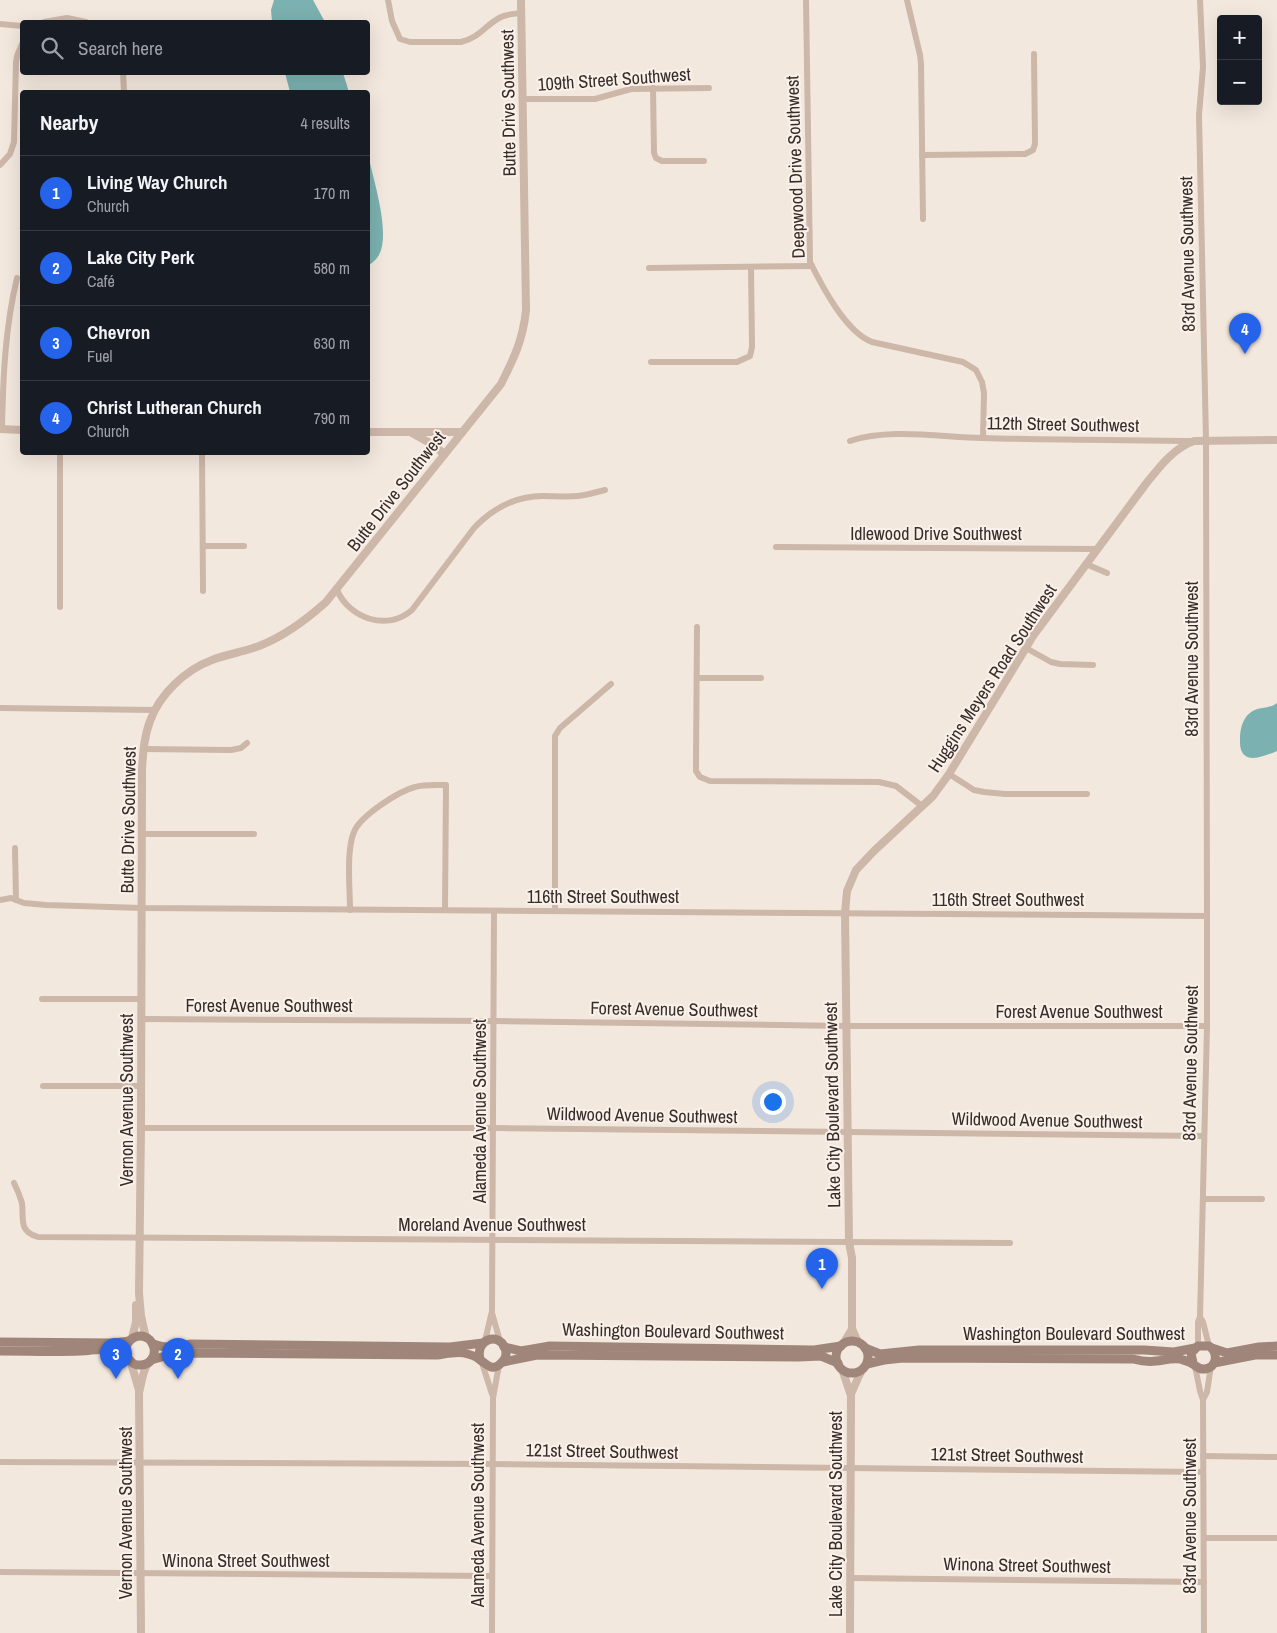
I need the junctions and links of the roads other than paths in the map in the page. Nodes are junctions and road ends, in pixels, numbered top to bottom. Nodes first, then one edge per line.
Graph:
1 (388, 0) edge
2 (521, 0) edge
3 (806, 0) edge
4 (907, 0) edge
5 (1200, 0) edge
6 (521, 14) junction
7 (56, 20) edge
8 (76, 20) edge
9 (0, 24) edge
10 (20, 26) edge
11 (20, 49) edge
12 (1034, 54) dead end
13 (124, 75) edge
14 (653, 88) junction
15 (709, 88) dead end
16 (124, 90) edge
17 (522, 99) junction
18 (922, 155) junction
19 (704, 161) dead end
20 (0, 165) edge
21 (923, 219) dead end
22 (812, 266) junction
23 (751, 267) junction
24 (649, 268) dead end
25 (17, 278) dead end
26 (651, 362) dead end
27 (1, 429) edge
28 (20, 430) edge
29 (370, 432) edge
30 (410, 432) junction
31 (462, 432) junction
32 (983, 438) junction
33 (1206, 440) junction
34 (1277, 440) edge
35 (850, 441) dead end
36 (1194, 441) junction
37 (60, 455) edge
38 (202, 455) edge
39 (444, 455) junction
40 (605, 490) dead end
41 (204, 546) junction
42 (244, 546) dead end
43 (776, 547) dead end
44 (1097, 549) junction
45 (1087, 565) junction
46 (1107, 574) dead end
47 (337, 590) junction
48 (203, 591) dead end
49 (60, 607) dead end
50 (697, 627) dead end
51 (1026, 648) junction
52 (1093, 665) dead end
53 (696, 678) junction
54 (761, 678) dead end
55 (611, 684) dead end
56 (0, 708) edge
57 (155, 710) junction
58 (247, 743) dead end
59 (143, 749) junction
60 (949, 774) junction
61 (1087, 794) dead end
62 (922, 806) junction
63 (142, 834) junction
64 (254, 834) dead end
65 (15, 848) dead end
66 (850, 882) joint
67 (0, 900) edge
68 (16, 900) junction
69 (142, 908) junction
70 (350, 910) junction
71 (445, 910) junction
72 (494, 910) junction
73 (555, 911) junction
74 (845, 913) junction
75 (1207, 916) junction
76 (42, 999) dead end
77 (142, 999) junction
78 (142, 1019) junction
79 (494, 1021) junction
80 (846, 1026) junction
81 (1207, 1026) junction
82 (43, 1086) dead end
83 (141, 1086) junction
84 (141, 1128) junction
85 (494, 1128) junction
86 (848, 1132) junction
87 (1203, 1136) junction
88 (14, 1183) dead end
89 (1203, 1199) junction
90 (1262, 1199) dead end
91 (139, 1236) junction
92 (493, 1239) junction
93 (849, 1242) junction
94 (1010, 1243) dead end
95 (139, 1293) junction
96 (492, 1312) junction
97 (1200, 1317) junction
98 (852, 1329) junction
99 (130, 1340) junction
100 (149, 1341) junction
101 (0, 1342) edge
102 (484, 1342) junction
103 (502, 1344) junction
104 (842, 1345) junction
105 (862, 1345) junction
106 (1277, 1346) edge
107 (1196, 1347) junction
108 (1210, 1347) junction
109 (0, 1351) edge
110 (1277, 1355) edge
111 (129, 1360) junction
112 (481, 1361) junction
113 (149, 1362) junction
114 (501, 1363) junction
115 (1194, 1365) junction
116 (1212, 1365) junction
117 (840, 1366) junction
118 (865, 1366) junction
119 (140, 1394) junction
120 (851, 1396) junction
121 (493, 1398) junction
122 (1203, 1400) junction
123 (1203, 1456) junction
124 (1277, 1457) edge
125 (0, 1462) edge
126 (140, 1462) junction
127 (492, 1464) junction
128 (850, 1469) junction
129 (1203, 1472) junction
130 (1204, 1538) junction
131 (1277, 1538) edge
132 (0, 1572) edge
133 (141, 1574) junction
134 (492, 1576) junction
135 (850, 1578) junction
136 (1204, 1582) junction
137 (141, 1633) edge
138 (492, 1633) edge
139 (850, 1633) edge
140 (1204, 1633) edge

1 - 6 street
2 - 6 street, Butte Drive Southwest
3 - 22 street, Deepwood Drive Southwest
4 - 18 street
5 - 33 street, 83rd Avenue Southwest
6 - 17 street, Butte Drive Southwest
7 - 8 street
9 - 10 street
11 - 20 street
12 - 18 street
13 - 16 street
14 - 15 street, 109th Street Southwest
14 - 17 street, 109th Street Southwest
14 - 19 street
17 - 31 street, Butte Drive Southwest
18 - 21 street
22 - 23 street
22 - 32 street, Deepwood Drive Southwest
23 - 24 street
23 - 26 street
25 - 27 street
27 - 28 street
29 - 30 street
30 - 31 street
30 - 39 street
31 - 39 street, Butte Drive Southwest
32 - 35 street, 112th Street Southwest
32 - 36 street, 112th Street Southwest
33 - 34 street, 112th Street Southwest
33 - 36 street, 112th Street Southwest
33 - 75 street, 83rd Avenue Southwest
36 - 44 street, Huggins Meyers Road Southwest
37 - 49 street
38 - 41 street
39 - 47 street, Butte Drive Southwest
40 - 47 street
41 - 42 street
41 - 48 street
43 - 44 street, Idlewood Drive Southwest
44 - 45 street, Huggins Meyers Road Southwest
45 - 46 street
45 - 51 street, Huggins Meyers Road Southwest
47 - 57 street, Butte Drive Southwest
50 - 53 street
51 - 52 street
51 - 60 street, Huggins Meyers Road Southwest
53 - 54 street
53 - 62 street
55 - 73 street
56 - 57 street
57 - 59 street, Butte Drive Southwest
58 - 59 street
59 - 63 street, Butte Drive Southwest
60 - 61 street
60 - 62 street, Huggins Meyers Road Southwest
62 - 66 street, Huggins Meyers Road Southwest
63 - 64 street
63 - 69 street, Butte Drive Southwest
65 - 68 street
66 - 74 street, Lake City Boulevard Southwest
67 - 68 street, 116th Street Southwest
68 - 69 street, 116th Street Southwest
69 - 70 street, 116th Street Southwest
69 - 77 street, Vernon Avenue Southwest
70 - 71 street, 116th Street Southwest
70 - 71 street
71 - 72 street, 116th Street Southwest
72 - 73 street, 116th Street Southwest
72 - 79 street, Alameda Avenue Southwest
73 - 74 street, 116th Street Southwest
74 - 75 street, 116th Street Southwest
74 - 80 street, Lake City Boulevard Southwest
75 - 81 street, 83rd Avenue Southwest
76 - 77 street
77 - 78 street, Vernon Avenue Southwest
78 - 79 street, Forest Avenue Southwest
78 - 83 street, Vernon Avenue Southwest
79 - 80 street, Forest Avenue Southwest
79 - 85 street, Alameda Avenue Southwest
80 - 81 street, Forest Avenue Southwest
80 - 86 street, Lake City Boulevard Southwest
81 - 87 street, 83rd Avenue Southwest
82 - 83 street
83 - 84 street, Vernon Avenue Southwest
84 - 85 street, Wildwood Avenue Southwest
84 - 91 street, Vernon Avenue Southwest
85 - 86 street, Wildwood Avenue Southwest
85 - 92 street, Alameda Avenue Southwest
86 - 87 street, Wildwood Avenue Southwest
86 - 93 street, Lake City Boulevard Southwest
87 - 89 street, 83rd Avenue Southwest
88 - 91 street, Moreland Avenue Southwest
89 - 90 street
89 - 97 street, 83rd Avenue Southwest
91 - 92 street, Moreland Avenue Southwest
91 - 95 street, Vernon Avenue Southwest
92 - 93 street, Moreland Avenue Southwest
92 - 96 street, Alameda Avenue Southwest
93 - 94 street, Moreland Avenue Southwest
93 - 98 street, Lake City Boulevard Southwest
95 - 99 street, Vernon Avenue Southwest
95 - 100 street, Vernon Avenue Southwest
96 - 102 street, Alameda Avenue Southwest
96 - 103 street, Alameda Avenue Southwest
97 - 107 street, 83rd Avenue Southwest
97 - 108 street, 83rd Avenue Southwest
98 - 104 street
98 - 105 street, Lake City Boulevard Southwest
99 - 100 main road
99 - 101 main road
99 - 111 main road
100 - 102 main road
100 - 113 main road
102 - 103 main road
102 - 112 main road
103 - 104 main road, Washington Boulevard Southwest
103 - 114 main road
104 - 105 main road
104 - 117 main road
105 - 107 main road, Washington Boulevard Southwest
105 - 118 main road
106 - 108 main road
107 - 108 main road
107 - 115 main road
108 - 116 main road
109 - 111 main road
110 - 116 main road
111 - 113 main road
111 - 119 street, Vernon Avenue Southwest
112 - 113 main road
112 - 114 main road
112 - 121 street, Alameda Avenue Southwest
113 - 119 street, Vernon Avenue Southwest
114 - 117 main road, Washington Boulevard Southwest
114 - 121 street, Alameda Avenue Southwest
115 - 116 main road
115 - 118 main road, Washington Boulevard Southwest
115 - 122 street, 83rd Avenue Southwest
116 - 122 street, 83rd Avenue Southwest
117 - 118 main road
117 - 120 street, Lake City Boulevard Southwest
118 - 120 street, Lake City Boulevard Southwest
119 - 126 street, Vernon Avenue Southwest
120 - 128 street, Lake City Boulevard Southwest
121 - 127 street, Alameda Avenue Southwest
122 - 123 street, 83rd Avenue Southwest
123 - 124 street
123 - 129 street, 83rd Avenue Southwest
125 - 126 street, 121st Street Southwest
126 - 127 street, 121st Street Southwest
126 - 133 street, Vernon Avenue Southwest
127 - 128 street, 121st Street Southwest
127 - 134 street, Alameda Avenue Southwest
128 - 129 street, 121st Street Southwest
128 - 135 street, Lake City Boulevard Southwest
129 - 130 street, 83rd Avenue Southwest
130 - 131 street
130 - 136 street, 83rd Avenue Southwest
132 - 133 street, Winona Street Southwest
133 - 134 street, Winona Street Southwest
133 - 137 street, Vernon Avenue Southwest
134 - 138 street, Alameda Avenue Southwest
135 - 136 street, Winona Street Southwest
135 - 139 street, Lake City Boulevard Southwest
136 - 140 street, 83rd Avenue Southwest

